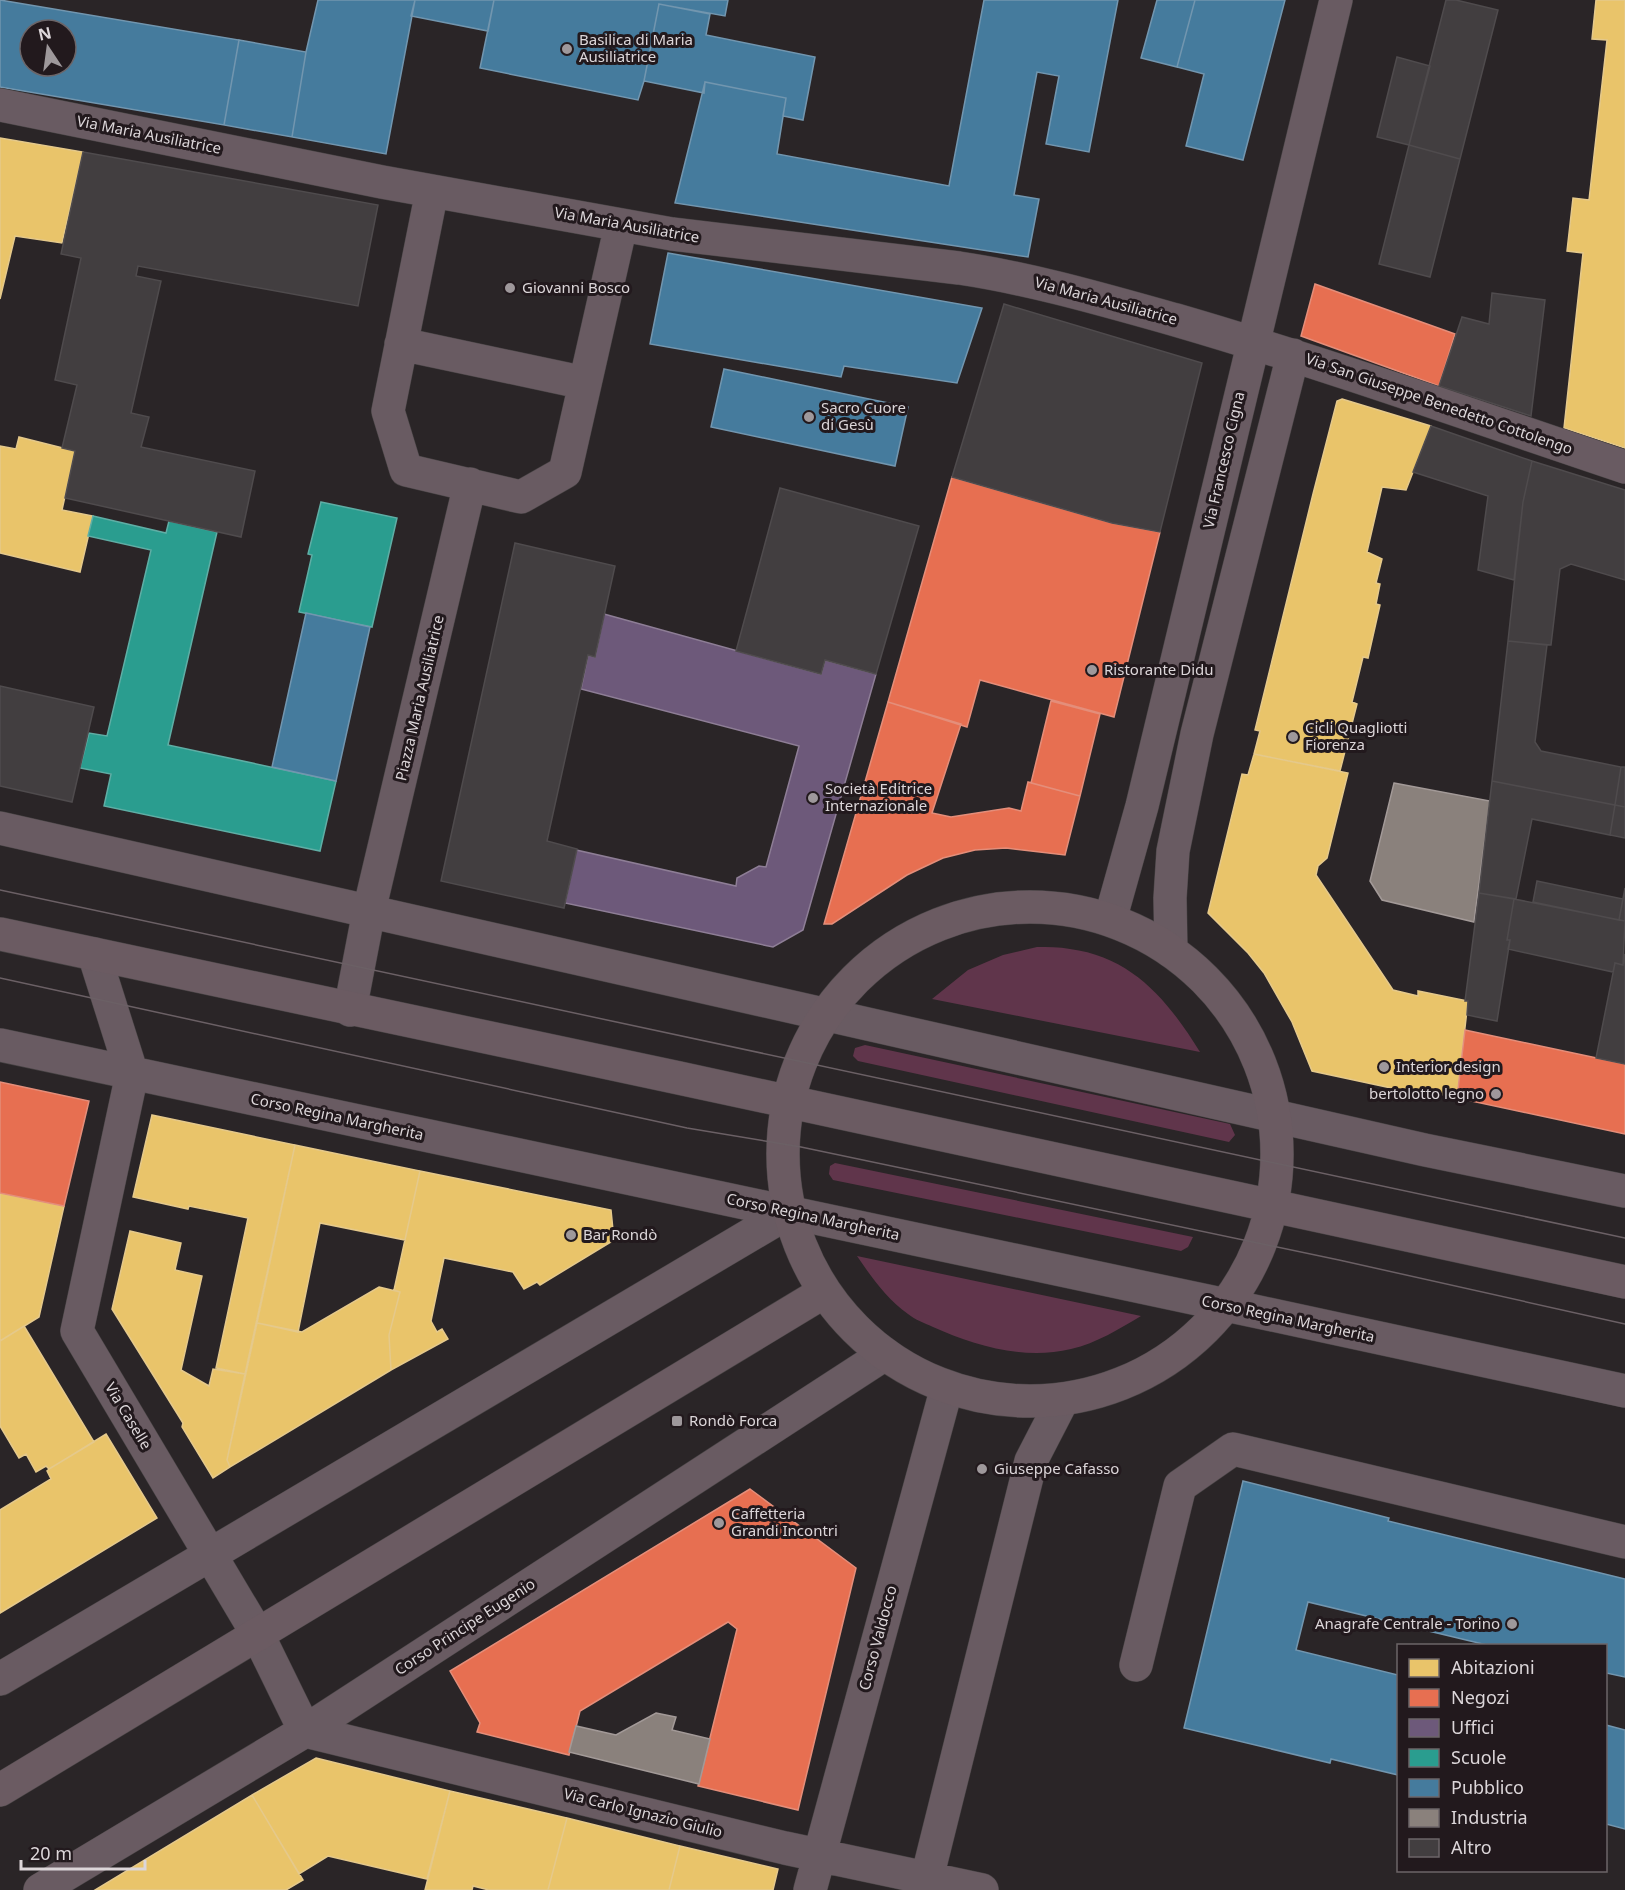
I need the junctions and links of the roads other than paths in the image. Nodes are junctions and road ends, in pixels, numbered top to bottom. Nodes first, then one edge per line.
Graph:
1 (1336, 0) edge
2 (0, 105) edge
3 (432, 191) junction
4 (621, 225) junction
5 (1252, 342) junction
6 (401, 344) junction
7 (1293, 355) junction
8 (585, 383) junction
9 (1625, 467) edge
10 (470, 484) junction
11 (0, 828) edge
12 (369, 911) junction
13 (1110, 920) junction
14 (0, 934) edge
15 (1171, 951) junction
16 (94, 954) junction
17 (350, 1010) junction
18 (826, 1014) junction
19 (0, 1045) edge
20 (132, 1074) junction
21 (788, 1101) junction
22 (1275, 1115) junction
23 (1625, 1191) edge
24 (1272, 1205) junction
25 (789, 1212) junction
26 (1625, 1282) edge
27 (824, 1293) junction
28 (1226, 1305) junction
29 (885, 1354) junction
30 (947, 1387) junction
31 (1625, 1391) edge
32 (1062, 1399) junction
33 (1625, 1542) edge
34 (210, 1555) junction
35 (258, 1635) junction
36 (1136, 1665) dead end
37 (0, 1679) edge
38 (305, 1731) junction
39 (0, 1790) edge
40 (820, 1855) junction
41 (926, 1884) edge
42 (40, 1890) edge
43 (810, 1890) edge
44 (982, 1890) edge

1 - 5 street, Via Francesco Cigna
2 - 3 street, Via Maria Ausiliatrice
3 - 4 street, Via Maria Ausiliatrice
3 - 6 street
4 - 5 street, Via Maria Ausiliatrice
4 - 8 street
5 - 7 street, Via San Giuseppe Benedetto Cottolengo
5 - 13 street, Via Francesco Cigna
6 - 8 street
6 - 10 street
7 - 9 street, Via San Giuseppe Benedetto Cottolengo
7 - 15 street
8 - 10 street
10 - 12 street, Piazza Maria Ausiliatrice
11 - 12 street
12 - 17 street
12 - 18 street
13 - 15 main road
13 - 18 main road
14 - 16 main road
15 - 22 main road
16 - 17 main road
16 - 20 street
17 - 21 main road
18 - 21 main road
18 - 22 street
19 - 20 street, Corso Regina Margherita
20 - 25 street, Corso Regina Margherita
20 - 34 street, Via Caselle
21 - 24 main road
21 - 25 main road
22 - 23 street
22 - 24 main road
24 - 26 main road
24 - 28 main road
25 - 27 main road
25 - 28 street, Corso Regina Margherita
25 - 34 street
27 - 29 main road
27 - 35 main road
28 - 31 street, Corso Regina Margherita
28 - 32 main road
29 - 30 main road
29 - 38 street, Corso Principe Eugenio
30 - 32 main road
30 - 40 street, Corso Valdocco
32 - 41 street
33 - 36 street
34 - 35 street, Via Caselle
34 - 37 street
35 - 38 street, Via Caselle
35 - 39 main road
38 - 40 street, Via Carlo Ignazio Giulio
38 - 42 street, Corso Principe Eugenio
40 - 41 street, Via Carlo Ignazio Giulio
40 - 43 street, Corso Valdocco
41 - 44 street, Via Carlo Ignazio Giulio

